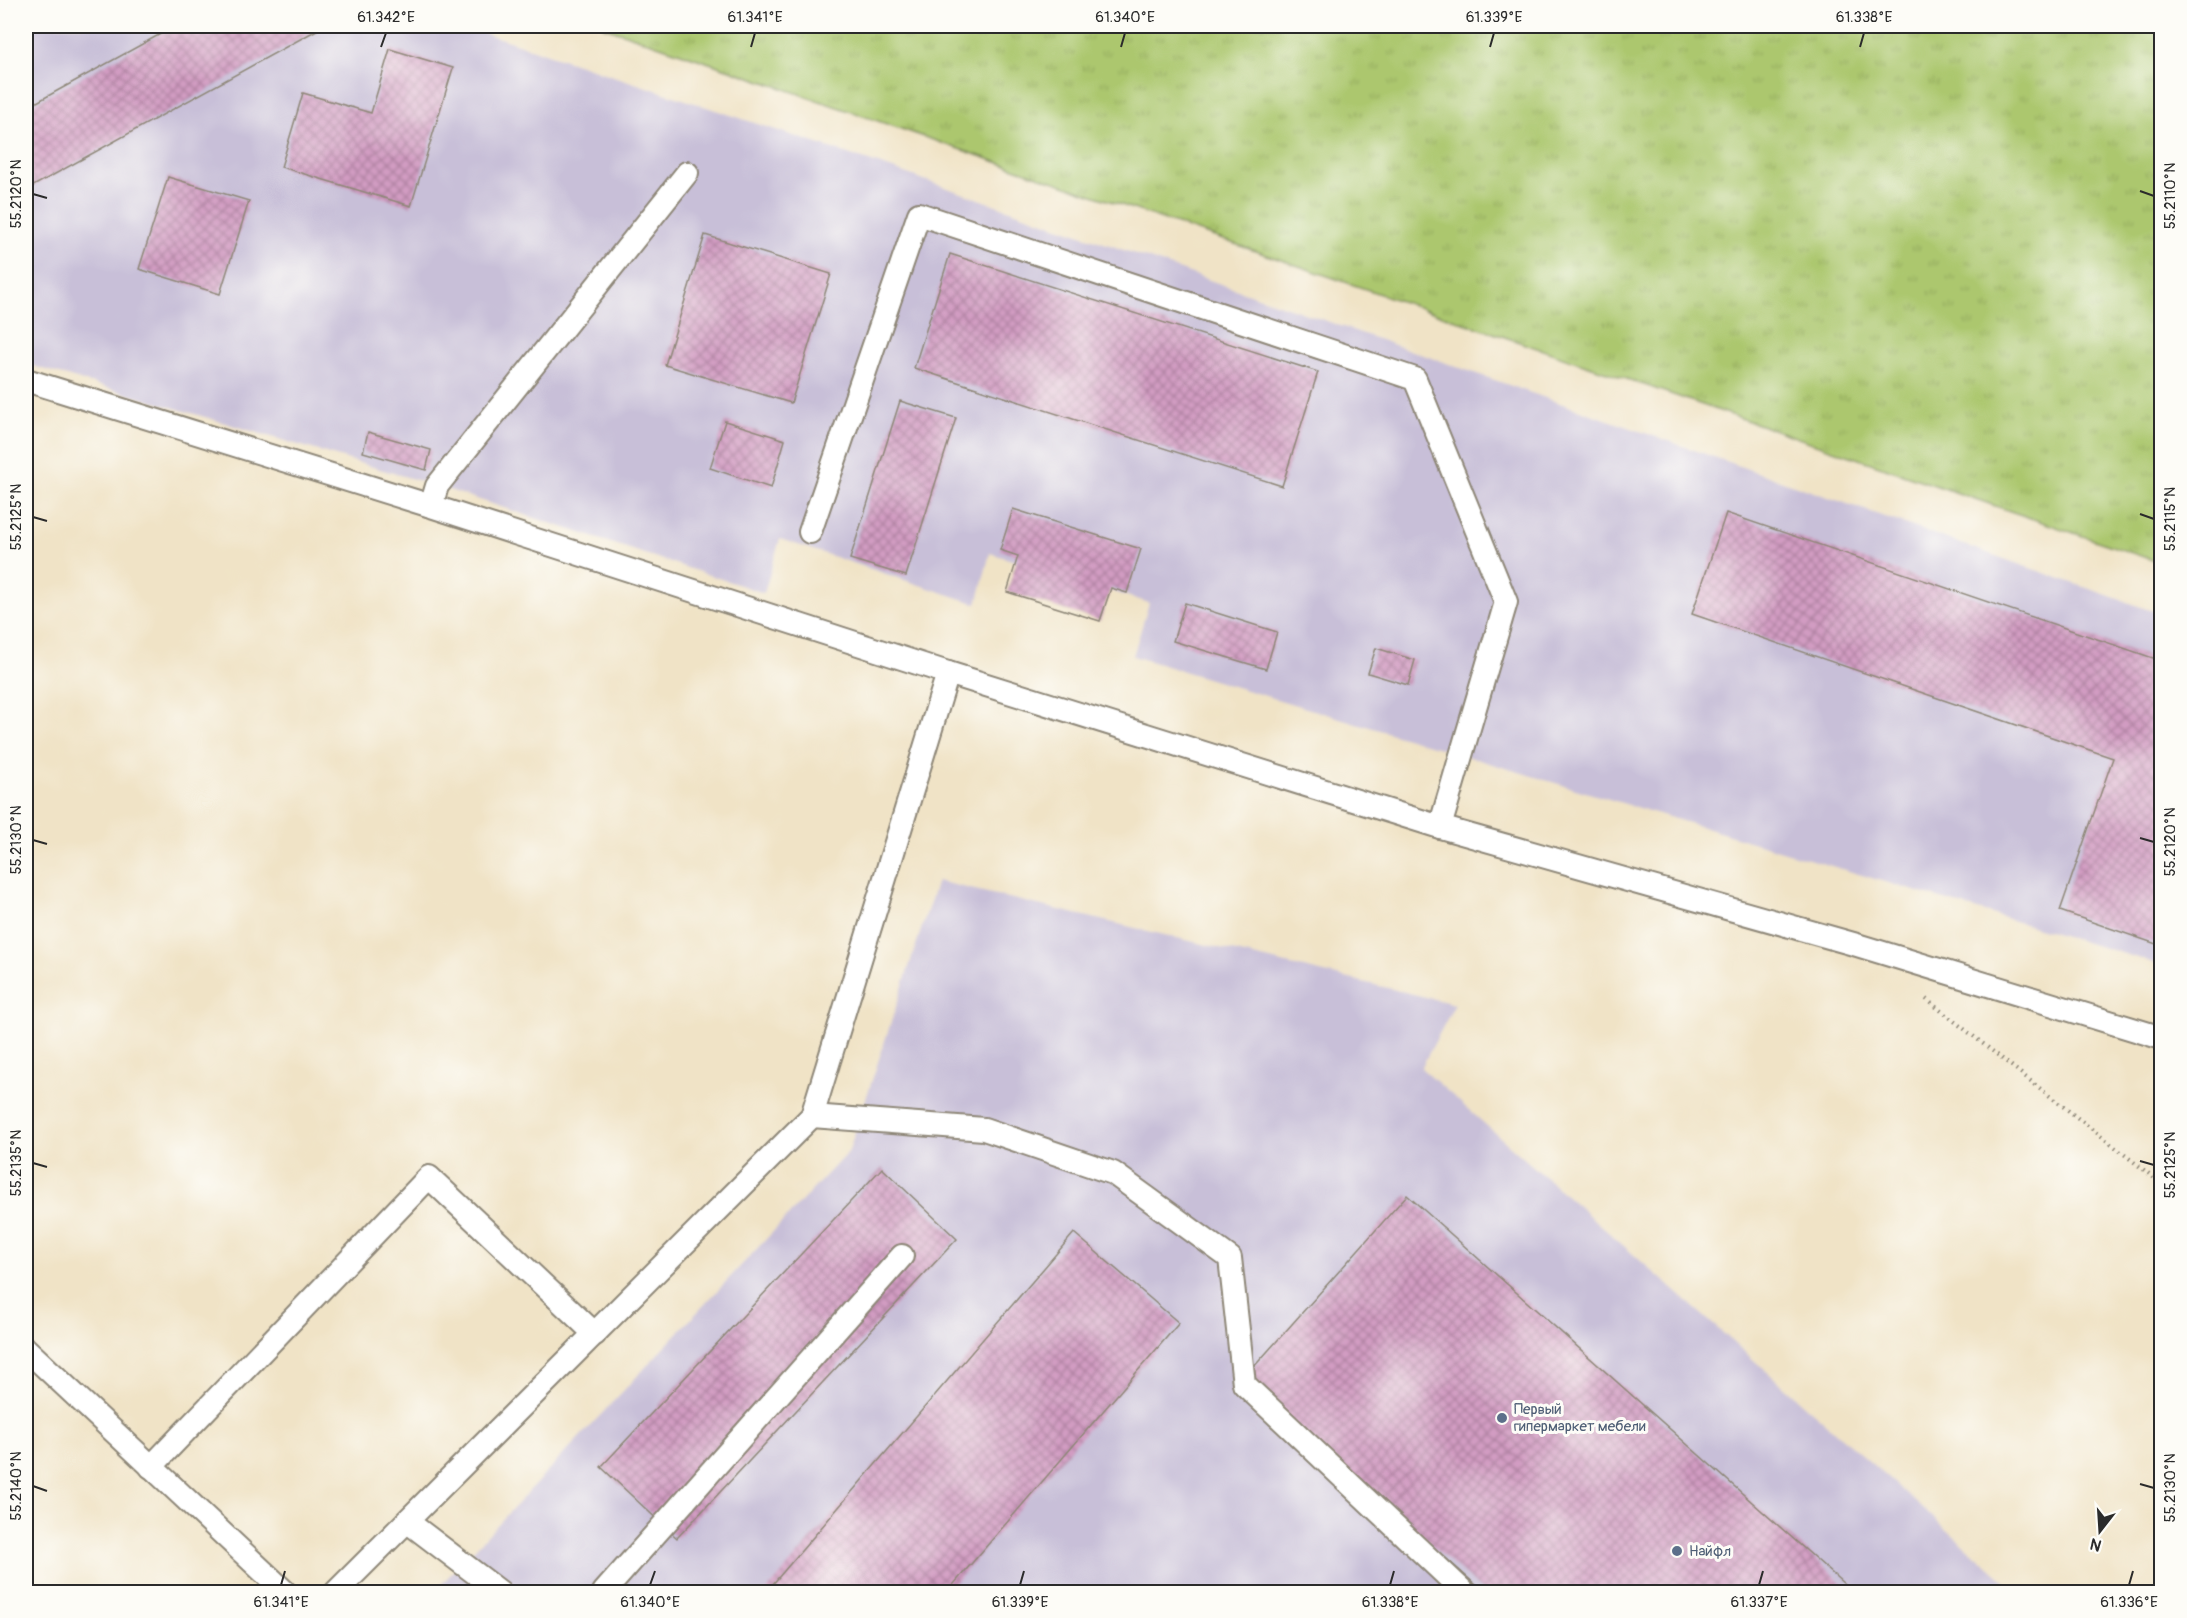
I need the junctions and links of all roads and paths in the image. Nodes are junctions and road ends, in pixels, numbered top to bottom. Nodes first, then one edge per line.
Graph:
1 (687, 172) dead end
2 (26, 380) edge
3 (431, 506) junction
4 (810, 532) dead end
5 (948, 673) junction
6 (1440, 827) junction
7 (1922, 996) dead end
8 (2162, 1038) edge
9 (812, 1116) junction
10 (2162, 1184) edge
11 (902, 1256) dead end
12 (595, 1334) junction
13 (26, 1349) edge
14 (151, 1467) junction
15 (408, 1522) junction
16 (285, 1593) edge
17 (336, 1593) edge
18 (500, 1593) edge
19 (604, 1593) edge
20 (1464, 1593) edge

1 - 3 lane
2 - 3 lane
3 - 5 lane
4 - 6 lane
5 - 6 lane
5 - 9 lane
6 - 8 lane
7 - 10 path
9 - 12 lane
9 - 20 lane
11 - 19 lane
12 - 14 lane
12 - 15 lane
13 - 14 lane
14 - 16 lane
15 - 17 lane
15 - 18 lane

